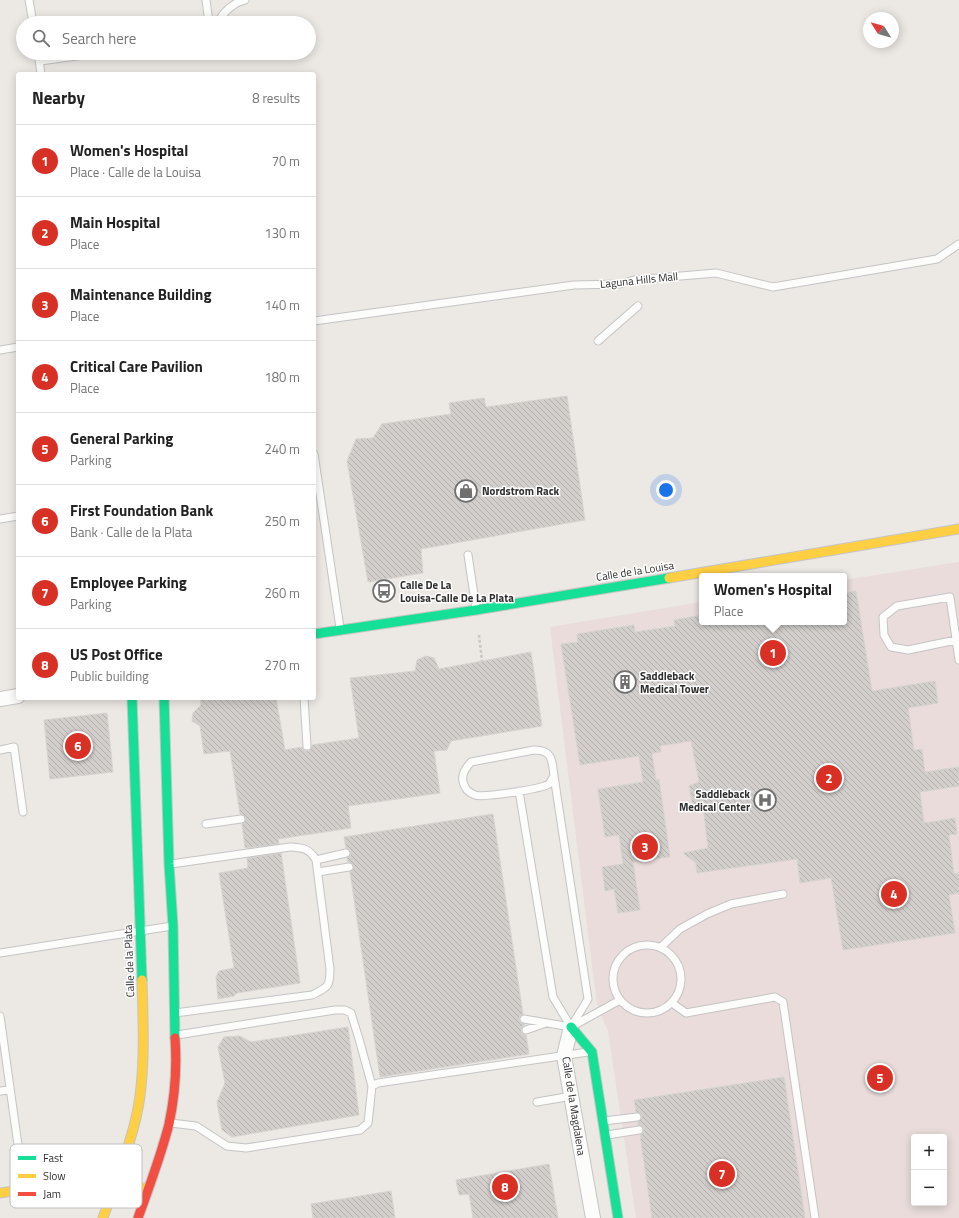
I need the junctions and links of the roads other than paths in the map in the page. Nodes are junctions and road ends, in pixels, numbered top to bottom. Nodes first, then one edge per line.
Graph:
1 (29, 0) edge
2 (206, 0) edge
3 (245, 0) edge
4 (32, 16) edge
5 (208, 16) edge
6 (222, 16) edge
7 (39, 60) edge
8 (41, 72) edge
9 (959, 244) edge
10 (638, 306) dead end
11 (316, 321) edge
12 (598, 341) dead end
13 (16, 347) edge
14 (0, 350) edge
15 (316, 468) edge
16 (16, 516) edge
17 (0, 519) edge
18 (959, 529) edge
19 (468, 555) dead end
20 (476, 610) junction
21 (340, 630) junction
22 (316, 634) edge
23 (956, 640) junction
24 (959, 660) edge
25 (16, 696) edge
26 (0, 699) edge
27 (132, 700) edge
28 (164, 700) edge
29 (304, 700) edge
30 (307, 746) dead end
31 (0, 750) edge
32 (554, 776) junction
33 (519, 791) junction
34 (23, 812) dead end
35 (241, 819) dead end
36 (206, 824) dead end
37 (346, 853) dead end
38 (316, 860) junction
39 (169, 864) junction
40 (349, 867) dead end
41 (318, 872) junction
42 (783, 894) dead end
43 (173, 926) junction
44 (140, 930) junction
45 (661, 947) junction
46 (0, 953) edge
47 (620, 1000) junction
48 (672, 1003) junction
49 (174, 1013) junction
50 (0, 1016) edge
51 (524, 1019) dead end
52 (546, 1023) junction
53 (571, 1027) junction
54 (526, 1030) dead end
55 (176, 1036) junction
56 (592, 1052) junction
57 (564, 1056) junction
58 (372, 1086) junction
59 (10, 1090) junction
60 (0, 1091) edge
61 (572, 1096) junction
62 (536, 1102) dead end
63 (637, 1118) dead end
64 (603, 1122) junction
65 (169, 1123) junction
66 (639, 1130) dead end
67 (605, 1136) junction
68 (18, 1144) edge
69 (128, 1144) edge
70 (142, 1188) edge
71 (148, 1189) junction
72 (10, 1191) edge
73 (0, 1193) edge
74 (142, 1206) edge
75 (107, 1208) edge
76 (141, 1208) edge
77 (103, 1218) edge
78 (138, 1218) edge
79 (593, 1218) edge
80 (618, 1218) edge
81 (816, 1218) edge

1 - 4 lane
2 - 5 lane
3 - 6 lane
7 - 8 lane
9 - 11 lane, Laguna Hills Mall
10 - 12 lane
13 - 14 lane
15 - 21 lane
16 - 17 lane
18 - 20 street, Calle de la Louisa
19 - 20 lane
20 - 21 street, Calle de la Louisa
21 - 22 street, Calle de la Louisa
23 - 23 lane
23 - 24 lane
25 - 26 street
27 - 44 street, Calle de la Plata
28 - 39 street
29 - 30 lane
31 - 34 lane
32 - 33 lane
32 - 33 lane
32 - 53 lane
33 - 53 lane
35 - 36 lane
37 - 38 lane
38 - 39 lane
38 - 41 lane
39 - 43 street
40 - 41 lane
41 - 49 lane
42 - 45 lane
43 - 44 lane
43 - 49 street
44 - 46 lane
44 - 69 street, Calle de la Plata
45 - 47 lane
45 - 48 lane
47 - 48 lane
47 - 53 lane
48 - 81 lane
49 - 55 street
50 - 59 lane
51 - 52 lane
52 - 53 lane
52 - 54 lane
53 - 56 street
53 - 57 street, Calle de la Magdalena
55 - 58 lane
55 - 65 street
56 - 57 lane
56 - 64 street
57 - 58 lane
57 - 61 street, Calle de la Magdalena
58 - 65 lane
59 - 60 lane
59 - 68 lane
61 - 62 lane
61 - 79 street, Calle de la Magdalena
63 - 64 lane
64 - 67 street
65 - 71 street
66 - 67 lane
67 - 80 street
70 - 71 street
71 - 74 street
72 - 73 street
75 - 77 street, Calle de la Plata
76 - 78 street

